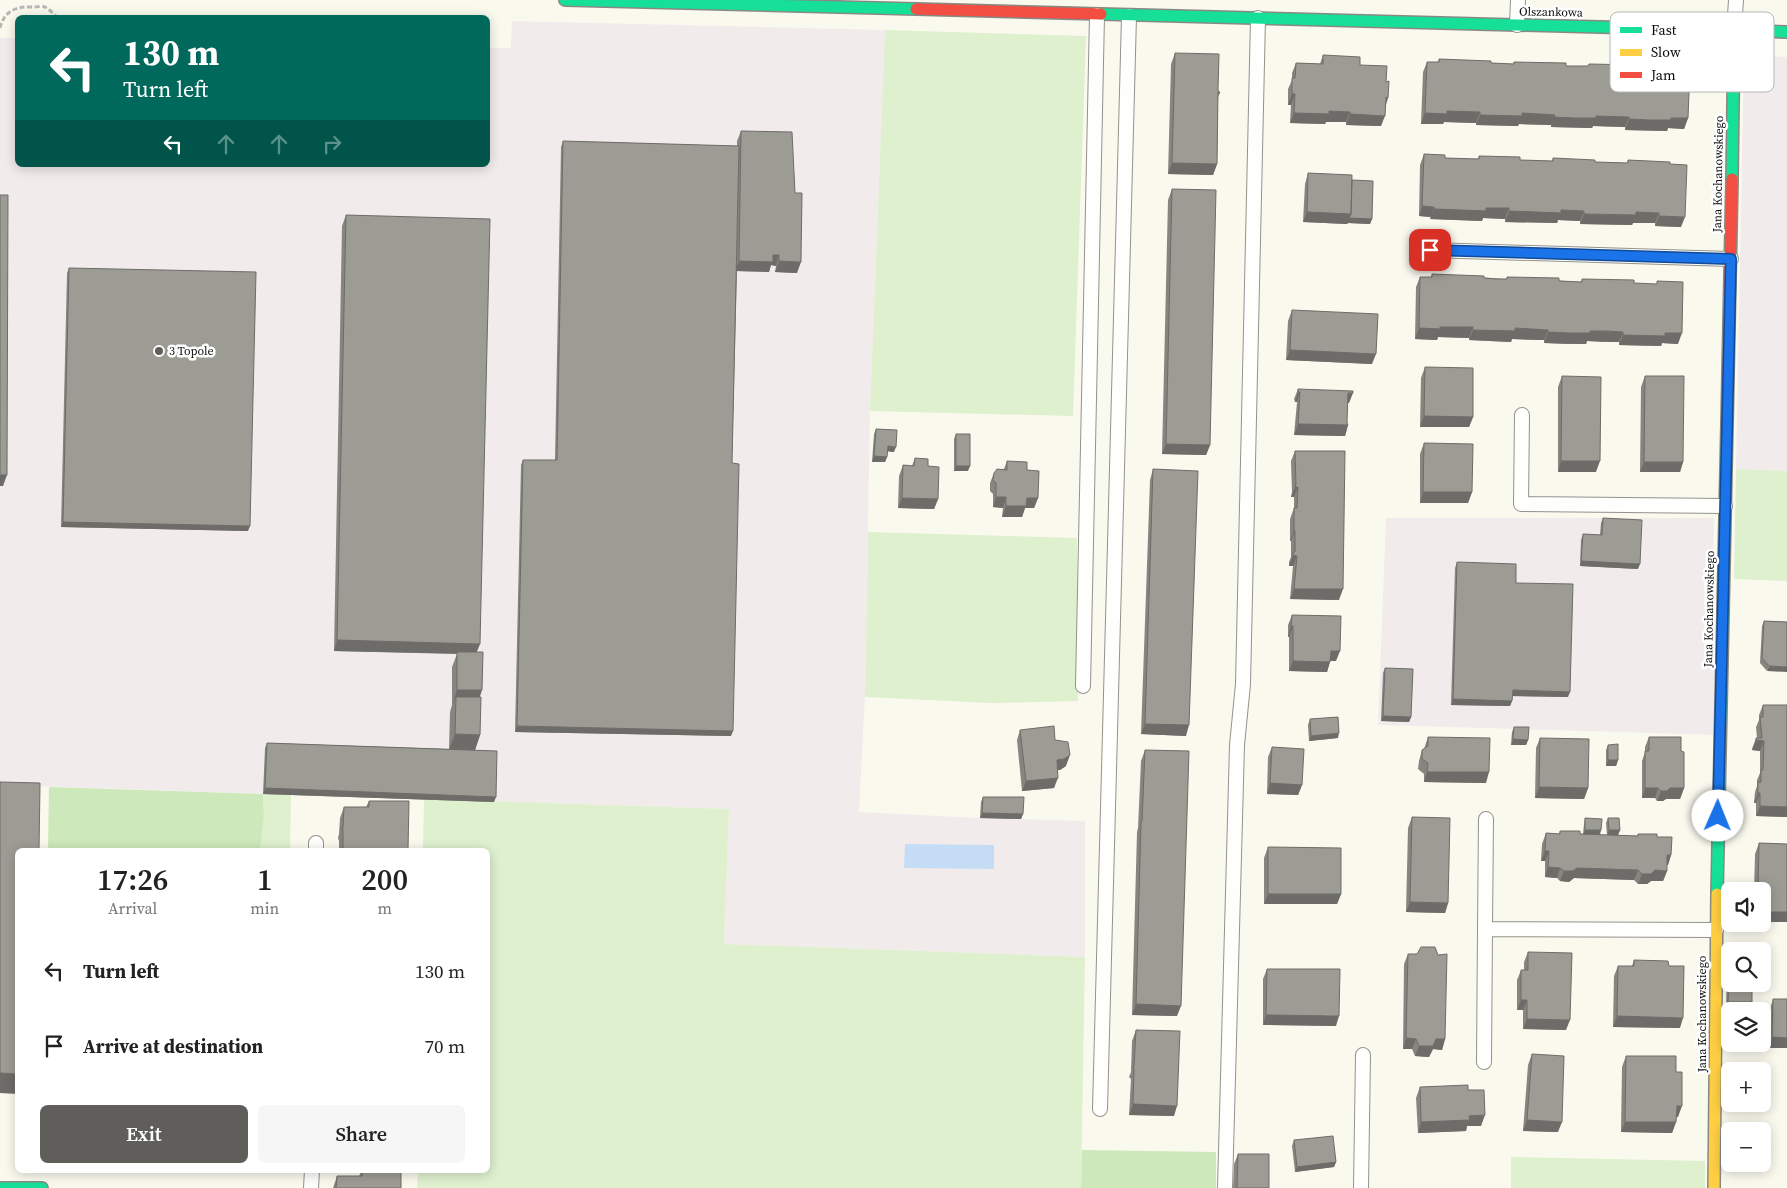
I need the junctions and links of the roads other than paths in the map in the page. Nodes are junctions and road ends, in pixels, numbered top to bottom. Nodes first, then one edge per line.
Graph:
1 (565, 0) edge
2 (1518, 0) edge
3 (665, 1) edge
4 (897, 4) edge
5 (1097, 15) junction
6 (1129, 16) junction
7 (1258, 18) junction
8 (1517, 25) junction
9 (1610, 28) edge
10 (1774, 32) edge
11 (1787, 32) edge
12 (1733, 92) edge
13 (1430, 250) dead end
14 (1731, 259) junction
15 (1522, 415) dead end
16 (1725, 506) junction
17 (1083, 686) dead end
18 (1486, 819) dead end
19 (1485, 928) junction
20 (1716, 930) junction
21 (1363, 1055) dead end
22 (1484, 1062) dead end
23 (1100, 1109) dead end
24 (312, 1173) edge
25 (0, 1188) edge
26 (42, 1188) edge
27 (312, 1188) edge
28 (1225, 1188) edge
29 (1361, 1188) edge
30 (1714, 1188) edge

1 - 3 street, Olszankowa
2 - 8 lane
3 - 4 street, Olszankowa
4 - 5 street, Olszankowa
5 - 6 street, Olszankowa
5 - 17 lane
6 - 7 street, Olszankowa
6 - 23 lane
7 - 8 street, Olszankowa
7 - 28 lane
8 - 9 street, Olszankowa
10 - 11 street, Olszankowa
12 - 14 street, Jana Kochanowskiego
13 - 14 lane
14 - 16 street, Jana Kochanowskiego
15 - 16 lane
16 - 20 street, Jana Kochanowskiego
18 - 19 lane
19 - 20 lane
19 - 22 lane
20 - 30 street, Jana Kochanowskiego
21 - 29 lane
24 - 27 lane
25 - 26 street

